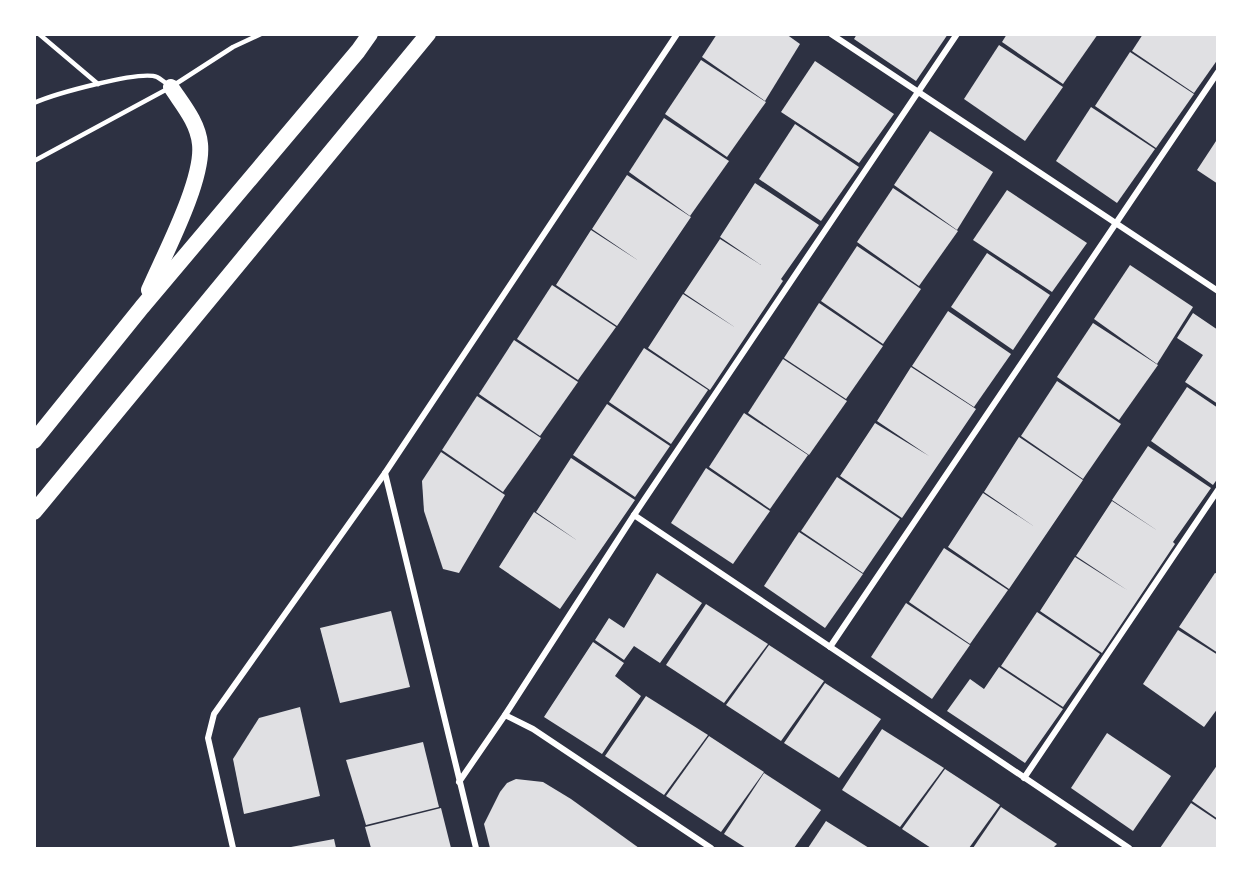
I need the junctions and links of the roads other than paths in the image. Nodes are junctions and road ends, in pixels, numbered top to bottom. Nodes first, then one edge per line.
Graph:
1 (39, 34) edge
2 (261, 34) edge
3 (370, 34) edge
4 (428, 34) edge
5 (677, 34) edge
6 (831, 34) edge
7 (957, 34) edge
8 (1218, 72) edge
9 (98, 84) junction
10 (171, 87) junction
11 (919, 91) junction
12 (34, 103) edge
13 (34, 161) edge
14 (1117, 224) junction
15 (1218, 291) edge
16 (142, 307) junction
17 (34, 441) edge
18 (385, 473) junction
19 (60, 481) junction
20 (1218, 490) edge
21 (34, 512) edge
22 (634, 515) junction
23 (34, 526) edge
24 (830, 647) junction
25 (505, 715) junction
26 (1024, 778) junction
27 (459, 782) junction
28 (701, 846) edge
29 (233, 849) edge
30 (476, 849) edge
31 (711, 849) edge
32 (1129, 849) edge

1 - 9 lane
2 - 10 lane
3 - 16 highway
4 - 19 highway
5 - 18 street
6 - 11 street
7 - 11 street
8 - 14 street
9 - 10 lane
9 - 12 lane
10 - 13 lane
10 - 16 highway
11 - 14 street
11 - 22 street
14 - 15 street
14 - 24 street
16 - 17 highway
18 - 27 street
18 - 29 street
19 - 21 highway
19 - 23 highway
20 - 26 street
22 - 24 street
22 - 25 street
24 - 26 street
25 - 27 street
25 - 28 street
26 - 32 street
27 - 30 street
28 - 31 street

